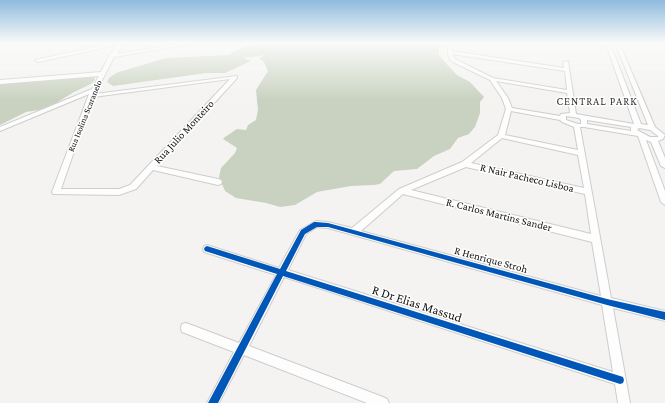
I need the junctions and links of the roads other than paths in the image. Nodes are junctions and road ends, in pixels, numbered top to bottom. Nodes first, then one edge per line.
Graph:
1 (109, 62) edge
2 (455, 62) edge
3 (514, 62) edge
4 (566, 62) dead end
5 (613, 62) edge
6 (628, 62) edge
7 (568, 70) junction
8 (102, 74) junction
9 (492, 79) junction
10 (0, 82) edge
11 (94, 90) junction
12 (569, 92) junction
13 (91, 96) junction
14 (509, 109) junction
15 (573, 114) junction
16 (581, 117) junction
17 (562, 118) junction
18 (580, 126) junction
19 (636, 126) junction
20 (0, 129) edge
21 (639, 135) junction
22 (659, 135) edge
23 (501, 136) junction
24 (582, 153) junction
25 (465, 164) junction
26 (665, 166) edge
27 (151, 167) junction
28 (218, 182) dead end
29 (133, 187) joint
30 (402, 191) junction
31 (588, 192) junction
32 (665, 202) edge
33 (354, 232) junction
34 (596, 239) junction
35 (207, 249) dead end
36 (282, 273) junction
37 (607, 302) junction
38 (665, 316) edge
39 (186, 328) dead end
40 (241, 349) junction
41 (620, 380) junction
42 (213, 403) edge
43 (383, 403) edge
44 (624, 403) edge

1 - 8 street, Rua Isolina Scaranelo
2 - 9 street
3 - 7 street
4 - 7 street
5 - 19 street
6 - 22 street
7 - 12 street
8 - 10 street
8 - 11 street, Rua Isolina Scaranelo
9 - 12 street
9 - 14 street
11 - 13 street, Rua Isolina Scaranelo
11 - 20 street
12 - 15 street
13 - 27 street, Rua Julio Monteiro
13 - 29 street, Rua Isolina Scaranelo
14 - 17 street
14 - 23 street
15 - 16 street
15 - 17 street
16 - 18 street
16 - 19 street
17 - 18 street
18 - 21 street
18 - 24 street
19 - 21 street
19 - 22 street
21 - 22 street
21 - 32 street
22 - 26 street
23 - 24 street
23 - 25 street
24 - 31 street
25 - 30 street
25 - 31 street, R Nair Pacheco Lisboa
27 - 28 street
27 - 29 street, Rua Julio Monteiro
30 - 33 street
30 - 34 street, R. Carlos Martins Sander
31 - 34 street
33 - 36 street, R Henrique Stroh
33 - 37 street, R Henrique Stroh
34 - 37 street
35 - 36 street, R Dr Elias Massud
36 - 40 street
36 - 41 street, R Dr Elias Massud
37 - 38 street, R Henrique Stroh
37 - 41 street
39 - 40 street
40 - 42 street
40 - 43 street
41 - 44 street

